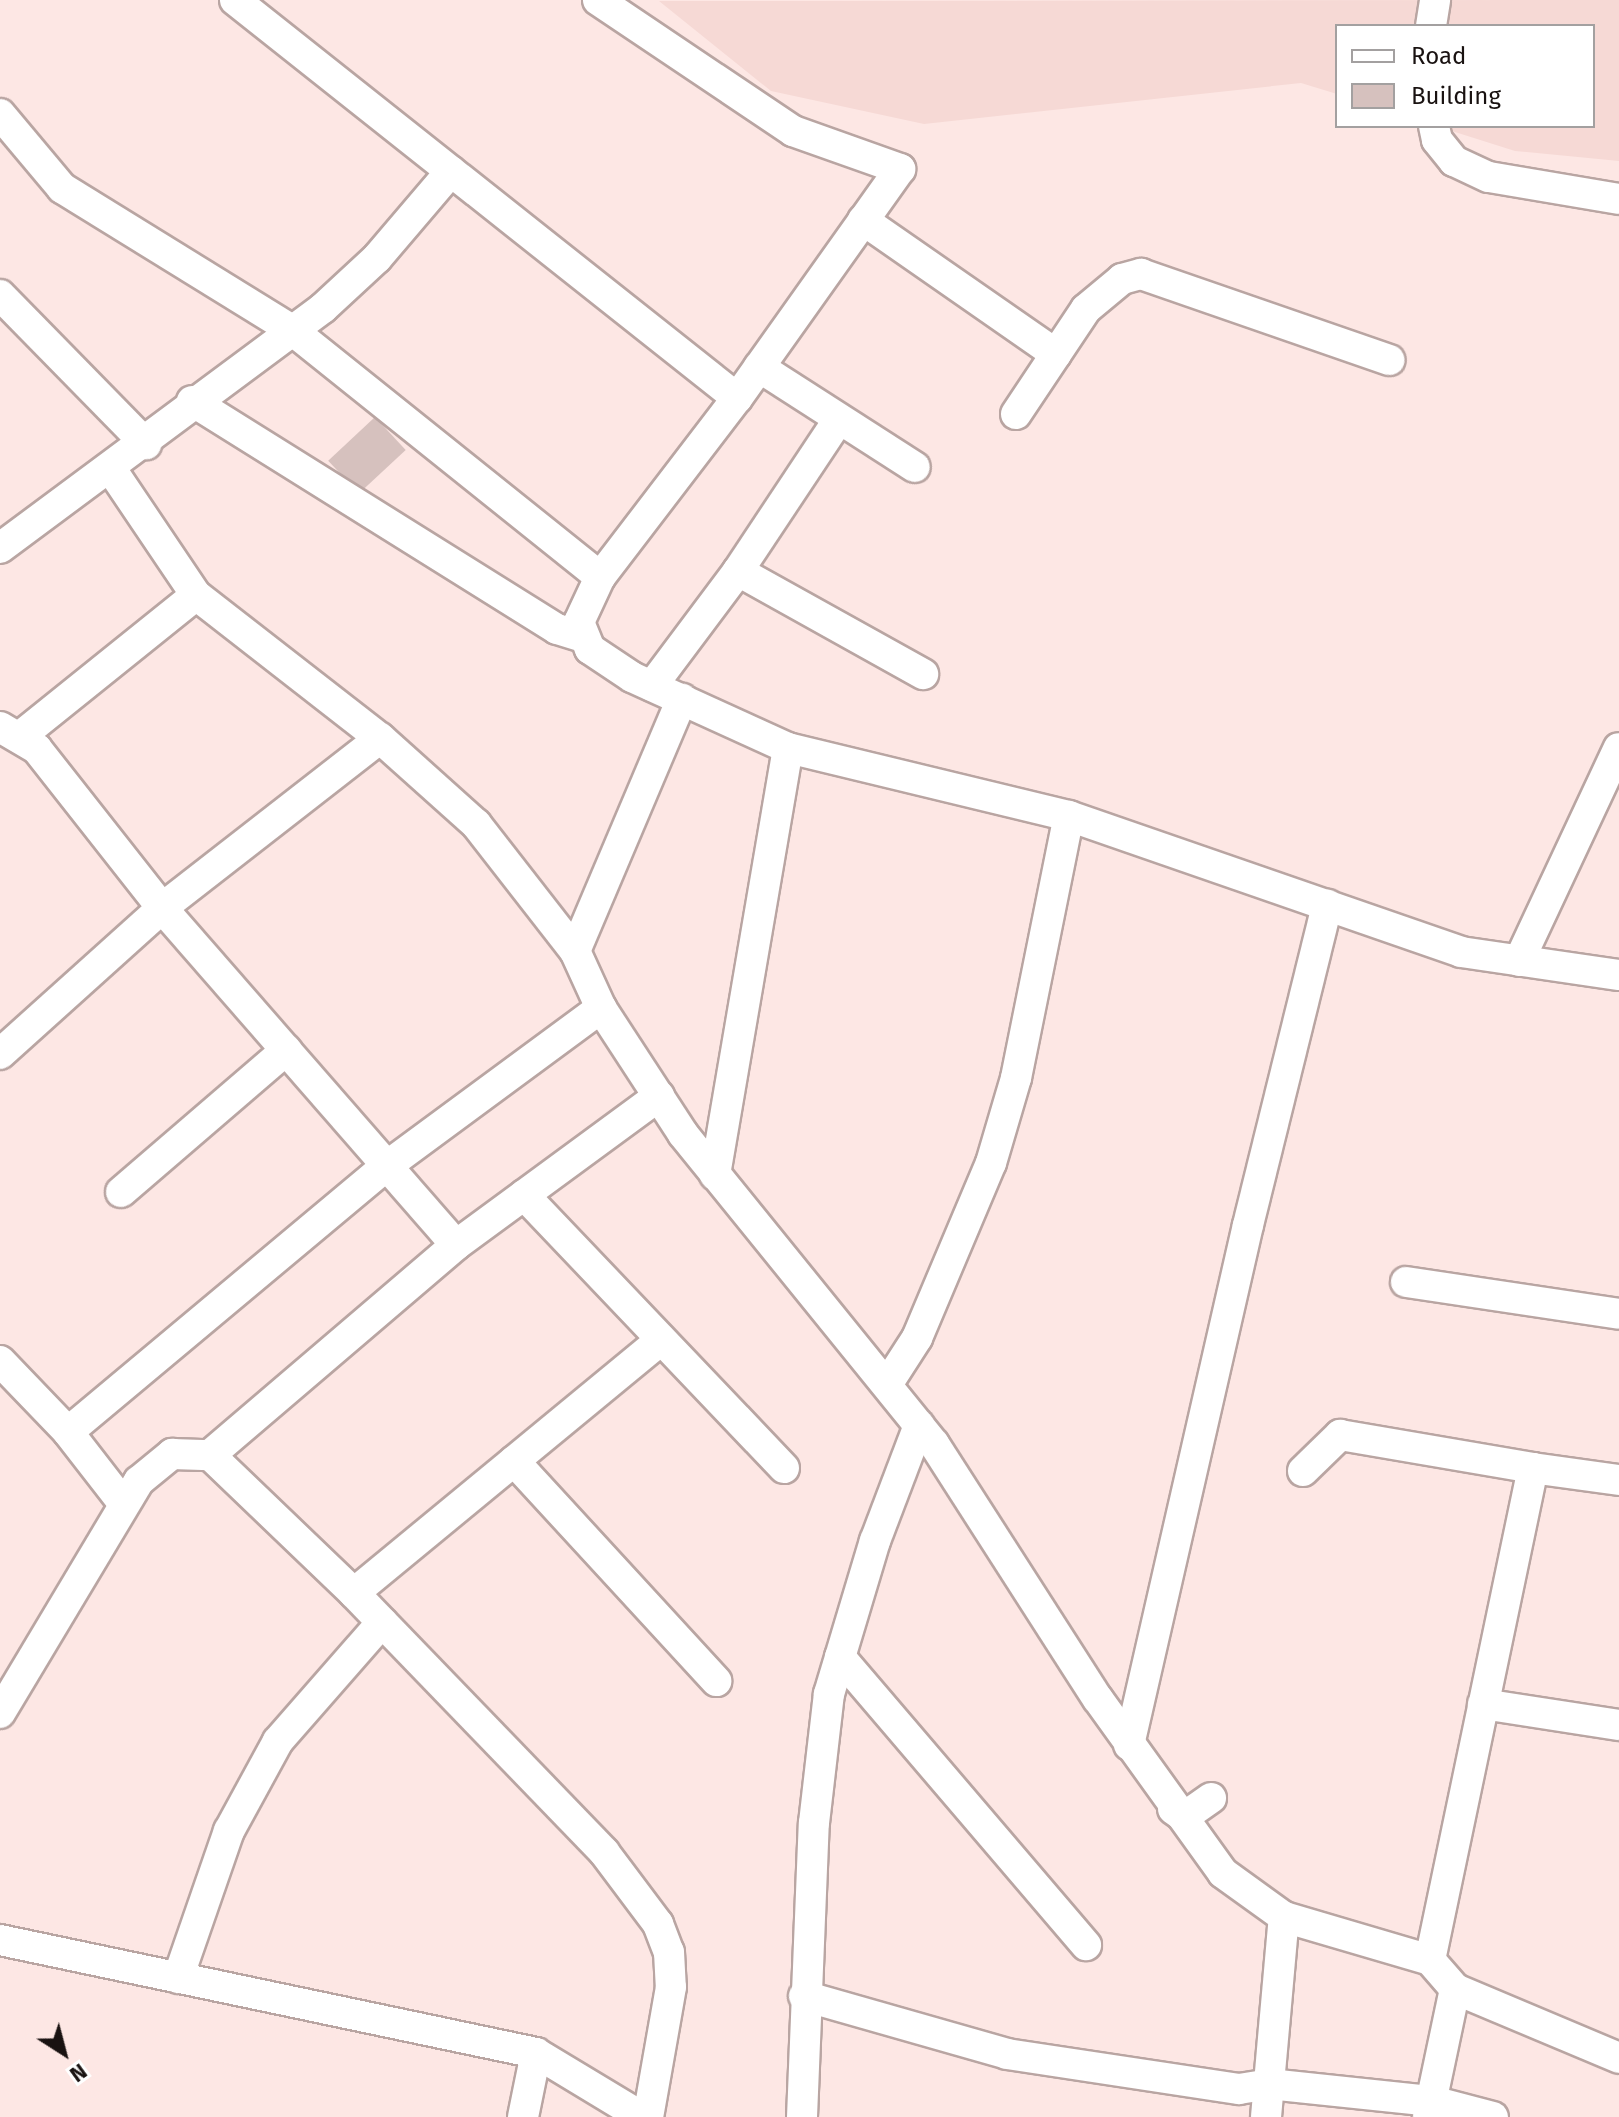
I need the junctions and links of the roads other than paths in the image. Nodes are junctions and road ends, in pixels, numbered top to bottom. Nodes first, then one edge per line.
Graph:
1 (235, 0) edge
2 (598, 0) edge
3 (1435, 0) edge
4 (1431, 24) edge
5 (0, 114) edge
6 (1434, 128) edge
7 (451, 171) junction
8 (1619, 199) edge
9 (863, 220) junction
10 (0, 295) edge
11 (292, 330) junction
12 (1056, 354) junction
13 (1390, 360) dead end
14 (759, 367) junction
15 (737, 398) junction
16 (192, 401) junction
17 (1016, 414) dead end
18 (839, 419) junction
19 (146, 444) junction
20 (915, 467) dead end
21 (111, 469) junction
22 (0, 548) edge
23 (738, 571) junction
24 (600, 577) junction
25 (196, 595) junction
26 (583, 637) junction
27 (923, 674) dead end
28 (652, 686) junction
29 (682, 699) junction
30 (11, 731) edge
31 (380, 738) junction
32 (788, 748) junction
33 (1619, 748) edge
34 (1069, 816) junction
35 (1327, 905) junction
36 (162, 908) junction
37 (575, 951) junction
38 (1519, 961) junction
39 (1619, 975) edge
40 (601, 1008) junction
41 (286, 1050) junction
42 (0, 1054) edge
43 (659, 1096) junction
44 (384, 1168) junction
45 (715, 1175) junction
46 (121, 1192) dead end
47 (524, 1195) junction
48 (456, 1245) junction
49 (1406, 1282) dead end
50 (1619, 1314) edge
51 (661, 1340) junction
52 (0, 1361) edge
53 (888, 1383) junction
54 (919, 1425) junction
55 (68, 1432) junction
56 (210, 1455) junction
57 (514, 1461) junction
58 (784, 1468) dead end
59 (1533, 1468) junction
60 (1303, 1471) dead end
61 (1619, 1480) edge
62 (123, 1503) junction
63 (354, 1593) junction
64 (382, 1622) junction
65 (840, 1657) junction
66 (716, 1681) dead end
67 (1483, 1704) junction
68 (0, 1713) edge
69 (1619, 1725) edge
70 (1129, 1745) junction
71 (1211, 1798) dead end
72 (1173, 1809) junction
73 (1284, 1917) junction
74 (0, 1940) edge
75 (1086, 1945) dead end
76 (1430, 1960) junction
77 (178, 1978) junction
78 (1455, 1989) junction
79 (804, 1996) junction
80 (536, 2053) junction
81 (1619, 2058) edge
82 (1269, 2084) junction
83 (1430, 2109) edge
84 (523, 2117) edge
85 (642, 2117) edge
86 (648, 2117) edge
87 (802, 2117) edge
88 (1266, 2117) edge
89 (1493, 2117) edge

1 - 7 street
2 - 9 street
3 - 4 street
5 - 11 street
6 - 8 street
7 - 11 street
7 - 15 street
9 - 12 street
9 - 14 street
10 - 19 street
11 - 16 street
11 - 24 street
12 - 13 street
12 - 17 street
14 - 15 street
14 - 18 street
15 - 24 street
16 - 19 street
16 - 26 street
18 - 20 street
18 - 23 street
19 - 21 street
21 - 22 street
21 - 25 street
23 - 27 street
23 - 28 street
24 - 26 street
25 - 30 street
25 - 31 street
26 - 28 street
28 - 29 street
29 - 32 street
29 - 37 street
30 - 36 street
31 - 36 street
31 - 37 street
32 - 34 street
32 - 45 street
33 - 38 street
34 - 35 street
34 - 53 street
35 - 38 street
35 - 70 street
36 - 41 street
36 - 42 street
37 - 40 street
38 - 39 street
40 - 43 street
40 - 44 street
41 - 44 street
41 - 46 street
43 - 45 street
43 - 47 street
44 - 48 street
44 - 55 street
45 - 53 street
47 - 48 street
47 - 51 street
48 - 56 street
49 - 50 street
51 - 57 street
51 - 58 street
52 - 55 street
53 - 54 street
54 - 65 street
54 - 70 street
55 - 62 street
56 - 62 street
56 - 63 street
57 - 63 street
57 - 66 street
59 - 60 street
59 - 61 street
59 - 67 street
62 - 68 street
63 - 64 street
64 - 77 street
64 - 86 street
65 - 75 street
65 - 79 street
67 - 69 street
67 - 76 street
70 - 72 street
71 - 72 street
72 - 73 street
73 - 76 street
73 - 82 street
74 - 77 street
76 - 78 street
77 - 80 street
78 - 81 street
78 - 83 street
79 - 82 street
79 - 87 street
80 - 84 street
80 - 85 street
82 - 83 street
82 - 88 street
83 - 89 street

